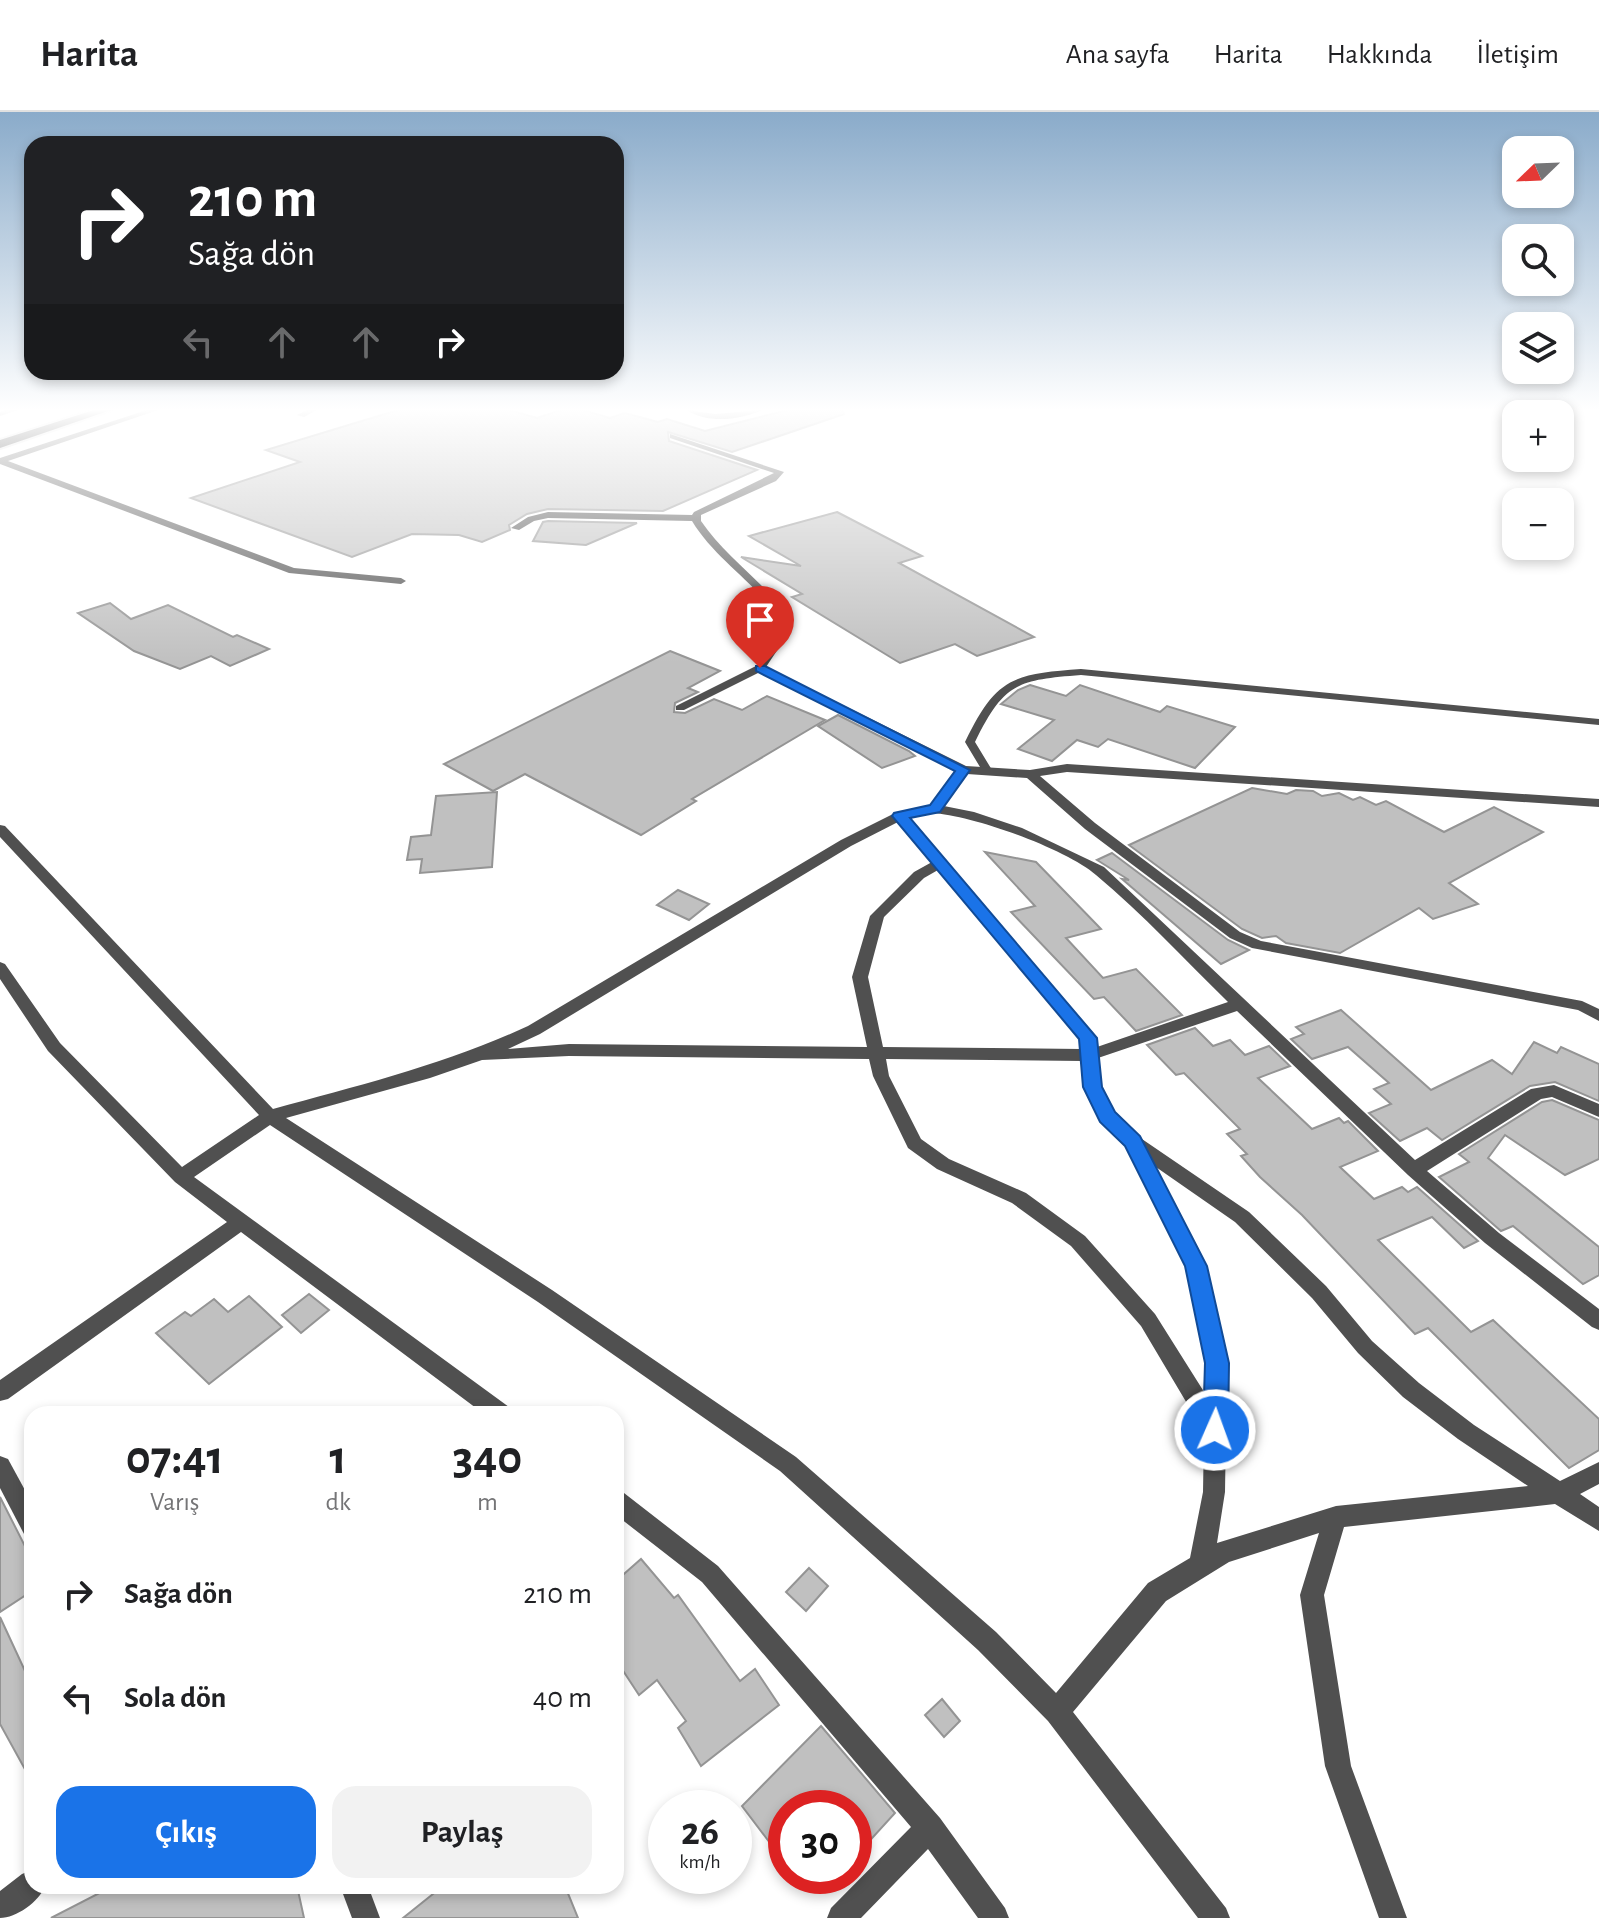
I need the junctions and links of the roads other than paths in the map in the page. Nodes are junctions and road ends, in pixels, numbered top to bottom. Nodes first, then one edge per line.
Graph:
1 (88, 494) edge
2 (740, 494) edge
3 (696, 518) junction
4 (516, 528) dead end
5 (401, 581) dead end
6 (760, 668) junction
7 (680, 708) dead end
8 (1599, 722) edge
9 (963, 770) junction
10 (987, 770) junction
11 (1030, 774) junction
12 (1599, 803) edge
13 (935, 809) junction
14 (900, 816) junction
15 (0, 829) edge
16 (940, 863) junction
17 (0, 967) edge
18 (1599, 998) edge
19 (1237, 1005) junction
20 (1582, 1006) junction
21 (1599, 1016) edge
22 (878, 1053) junction
23 (1090, 1055) junction
24 (472, 1057) junction
25 (1599, 1111) edge
26 (270, 1116) junction
27 (1133, 1142) junction
28 (1414, 1170) junction
29 (181, 1177) junction
30 (241, 1222) junction
31 (1599, 1321) edge
32 (0, 1392) edge
33 (490, 1406) edge
34 (1215, 1430) junction
35 (0, 1466) edge
36 (1599, 1473) edge
37 (1559, 1493) junction
38 (624, 1507) edge
39 (24, 1511) edge
40 (1336, 1517) junction
41 (1599, 1520) edge
42 (1201, 1565) junction
43 (1057, 1712) junction
44 (930, 1828) junction
45 (24, 1890) edge
46 (357, 1894) edge
47 (0, 1909) edge
48 (366, 1918) edge
49 (841, 1918) edge
50 (995, 1918) edge
51 (1216, 1918) edge
52 (1393, 1918) edge

1 - 5 street
2 - 3 street
3 - 4 street
3 - 6 street
6 - 7 street
6 - 9 street
8 - 10 lane
9 - 10 street
9 - 13 street
10 - 11 street
11 - 12 street
11 - 20 street
13 - 14 street
13 - 19 street
14 - 16 street
14 - 24 street
15 - 26 street
16 - 22 street
16 - 23 street
17 - 29 street
18 - 20 street
19 - 23 street
19 - 28 street
20 - 21 street
22 - 23 street
22 - 24 street
22 - 34 street
23 - 27 street
24 - 26 street
25 - 28 street
26 - 29 street
26 - 43 street
27 - 34 street
27 - 37 street
28 - 31 street
29 - 30 street
30 - 32 street
30 - 33 street
34 - 42 street
35 - 39 street
36 - 37 street
37 - 40 street
37 - 41 street
38 - 44 street
40 - 42 street
40 - 52 street
42 - 43 street
43 - 51 street
44 - 49 street
44 - 50 street
45 - 47 street
46 - 48 street

